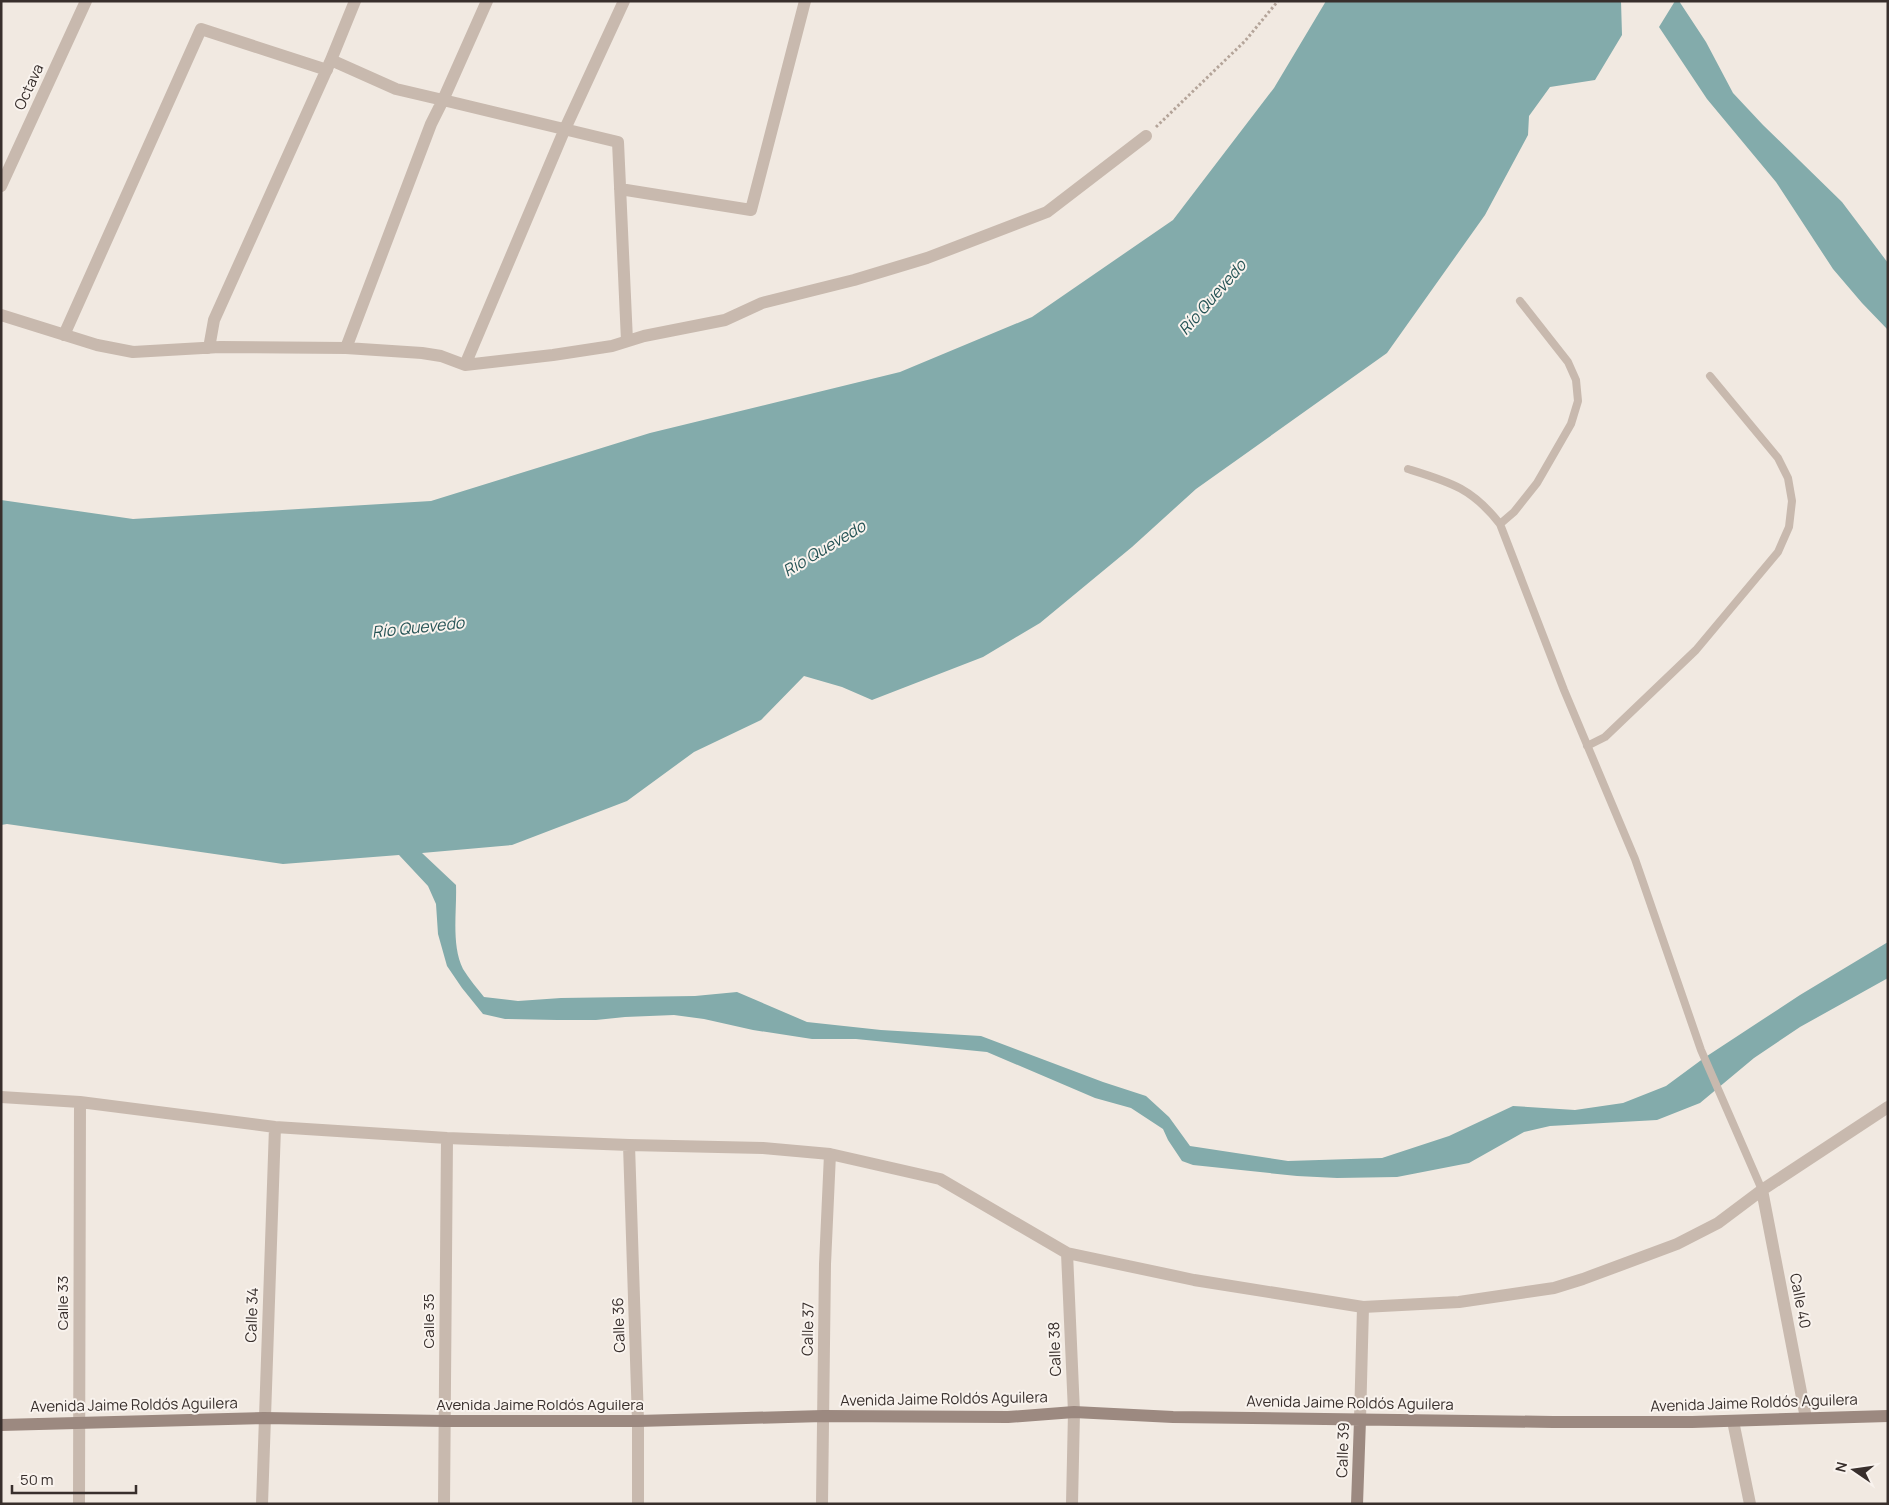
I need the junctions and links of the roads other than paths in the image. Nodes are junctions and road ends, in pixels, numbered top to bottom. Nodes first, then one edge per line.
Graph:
1 (86, 1) edge
2 (355, 1) edge
3 (487, 1) edge
4 (624, 1) edge
5 (805, 1) edge
6 (329, 65) junction
7 (443, 100) junction
8 (564, 130) junction
9 (1146, 136) road end
10 (1, 186) edge
11 (620, 189) junction
12 (1520, 300) dead end
13 (1, 316) edge
14 (64, 335) junction
15 (627, 341) junction
16 (208, 348) junction
17 (346, 348) junction
18 (465, 365) junction
19 (1710, 376) dead end
20 (1408, 469) dead end
21 (1500, 524) junction
22 (1587, 746) junction
23 (1, 1097) edge
24 (80, 1102) junction
25 (1887, 1112) edge
26 (275, 1127) junction
27 (446, 1138) junction
28 (629, 1145) junction
29 (830, 1154) junction
30 (1762, 1190) junction
31 (1067, 1253) junction
32 (1363, 1307) junction
33 (1074, 1412) junction
34 (823, 1416) junction
35 (1888, 1416) edge
36 (264, 1418) junction
37 (1806, 1418) junction
38 (1360, 1420) junction
39 (638, 1421) junction
40 (1733, 1421) junction
41 (79, 1422) junction
42 (444, 1422) junction
43 (1, 1425) edge
44 (79, 1504) edge
45 (262, 1504) edge
46 (444, 1504) edge
47 (638, 1504) edge
48 (822, 1504) edge
49 (1072, 1504) edge
50 (1357, 1504) edge
51 (1750, 1504) edge

1 - 10 street, Octava
2 - 6 street
3 - 7 street
4 - 8 street
5 - 11 street
6 - 7 street
6 - 14 street
6 - 16 street
7 - 8 street
7 - 17 street
8 - 11 street
8 - 18 street
9 - 15 street
11 - 15 street
12 - 21 lane
13 - 14 street
14 - 16 street
15 - 18 street
16 - 17 street
17 - 18 street
19 - 22 lane
20 - 21 lane
21 - 22 lane
22 - 30 lane
23 - 24 street
24 - 26 street
24 - 41 street, Calle 33
25 - 30 street
26 - 27 street
26 - 36 street, Calle 34
27 - 28 street
27 - 42 street, Calle 35
28 - 29 street
28 - 39 street, Calle 36
29 - 31 street
29 - 34 street, Calle 37
30 - 32 street
30 - 37 street, Calle 40
31 - 32 street
31 - 33 street, Calle 38
32 - 38 street, Calle 39
33 - 34 main road, Avenida Jaime Roldós Aguilera
33 - 38 main road, Avenida Jaime Roldós Aguilera
33 - 49 street, Calle 38
34 - 39 main road, Avenida Jaime Roldós Aguilera
34 - 48 street, Calle 37
35 - 37 main road, Avenida Jaime Roldós Aguilera
36 - 41 main road, Avenida Jaime Roldós Aguilera
36 - 42 main road, Avenida Jaime Roldós Aguilera
36 - 45 street, Calle 34
37 - 40 main road, Avenida Jaime Roldós Aguilera
38 - 40 main road, Avenida Jaime Roldós Aguilera
38 - 50 main road, Calle 39
39 - 42 main road, Avenida Jaime Roldós Aguilera
39 - 47 street, Calle 36
40 - 51 street
41 - 43 main road, Avenida Jaime Roldós Aguilera
41 - 44 street, Calle 33
42 - 46 street, Calle 35

